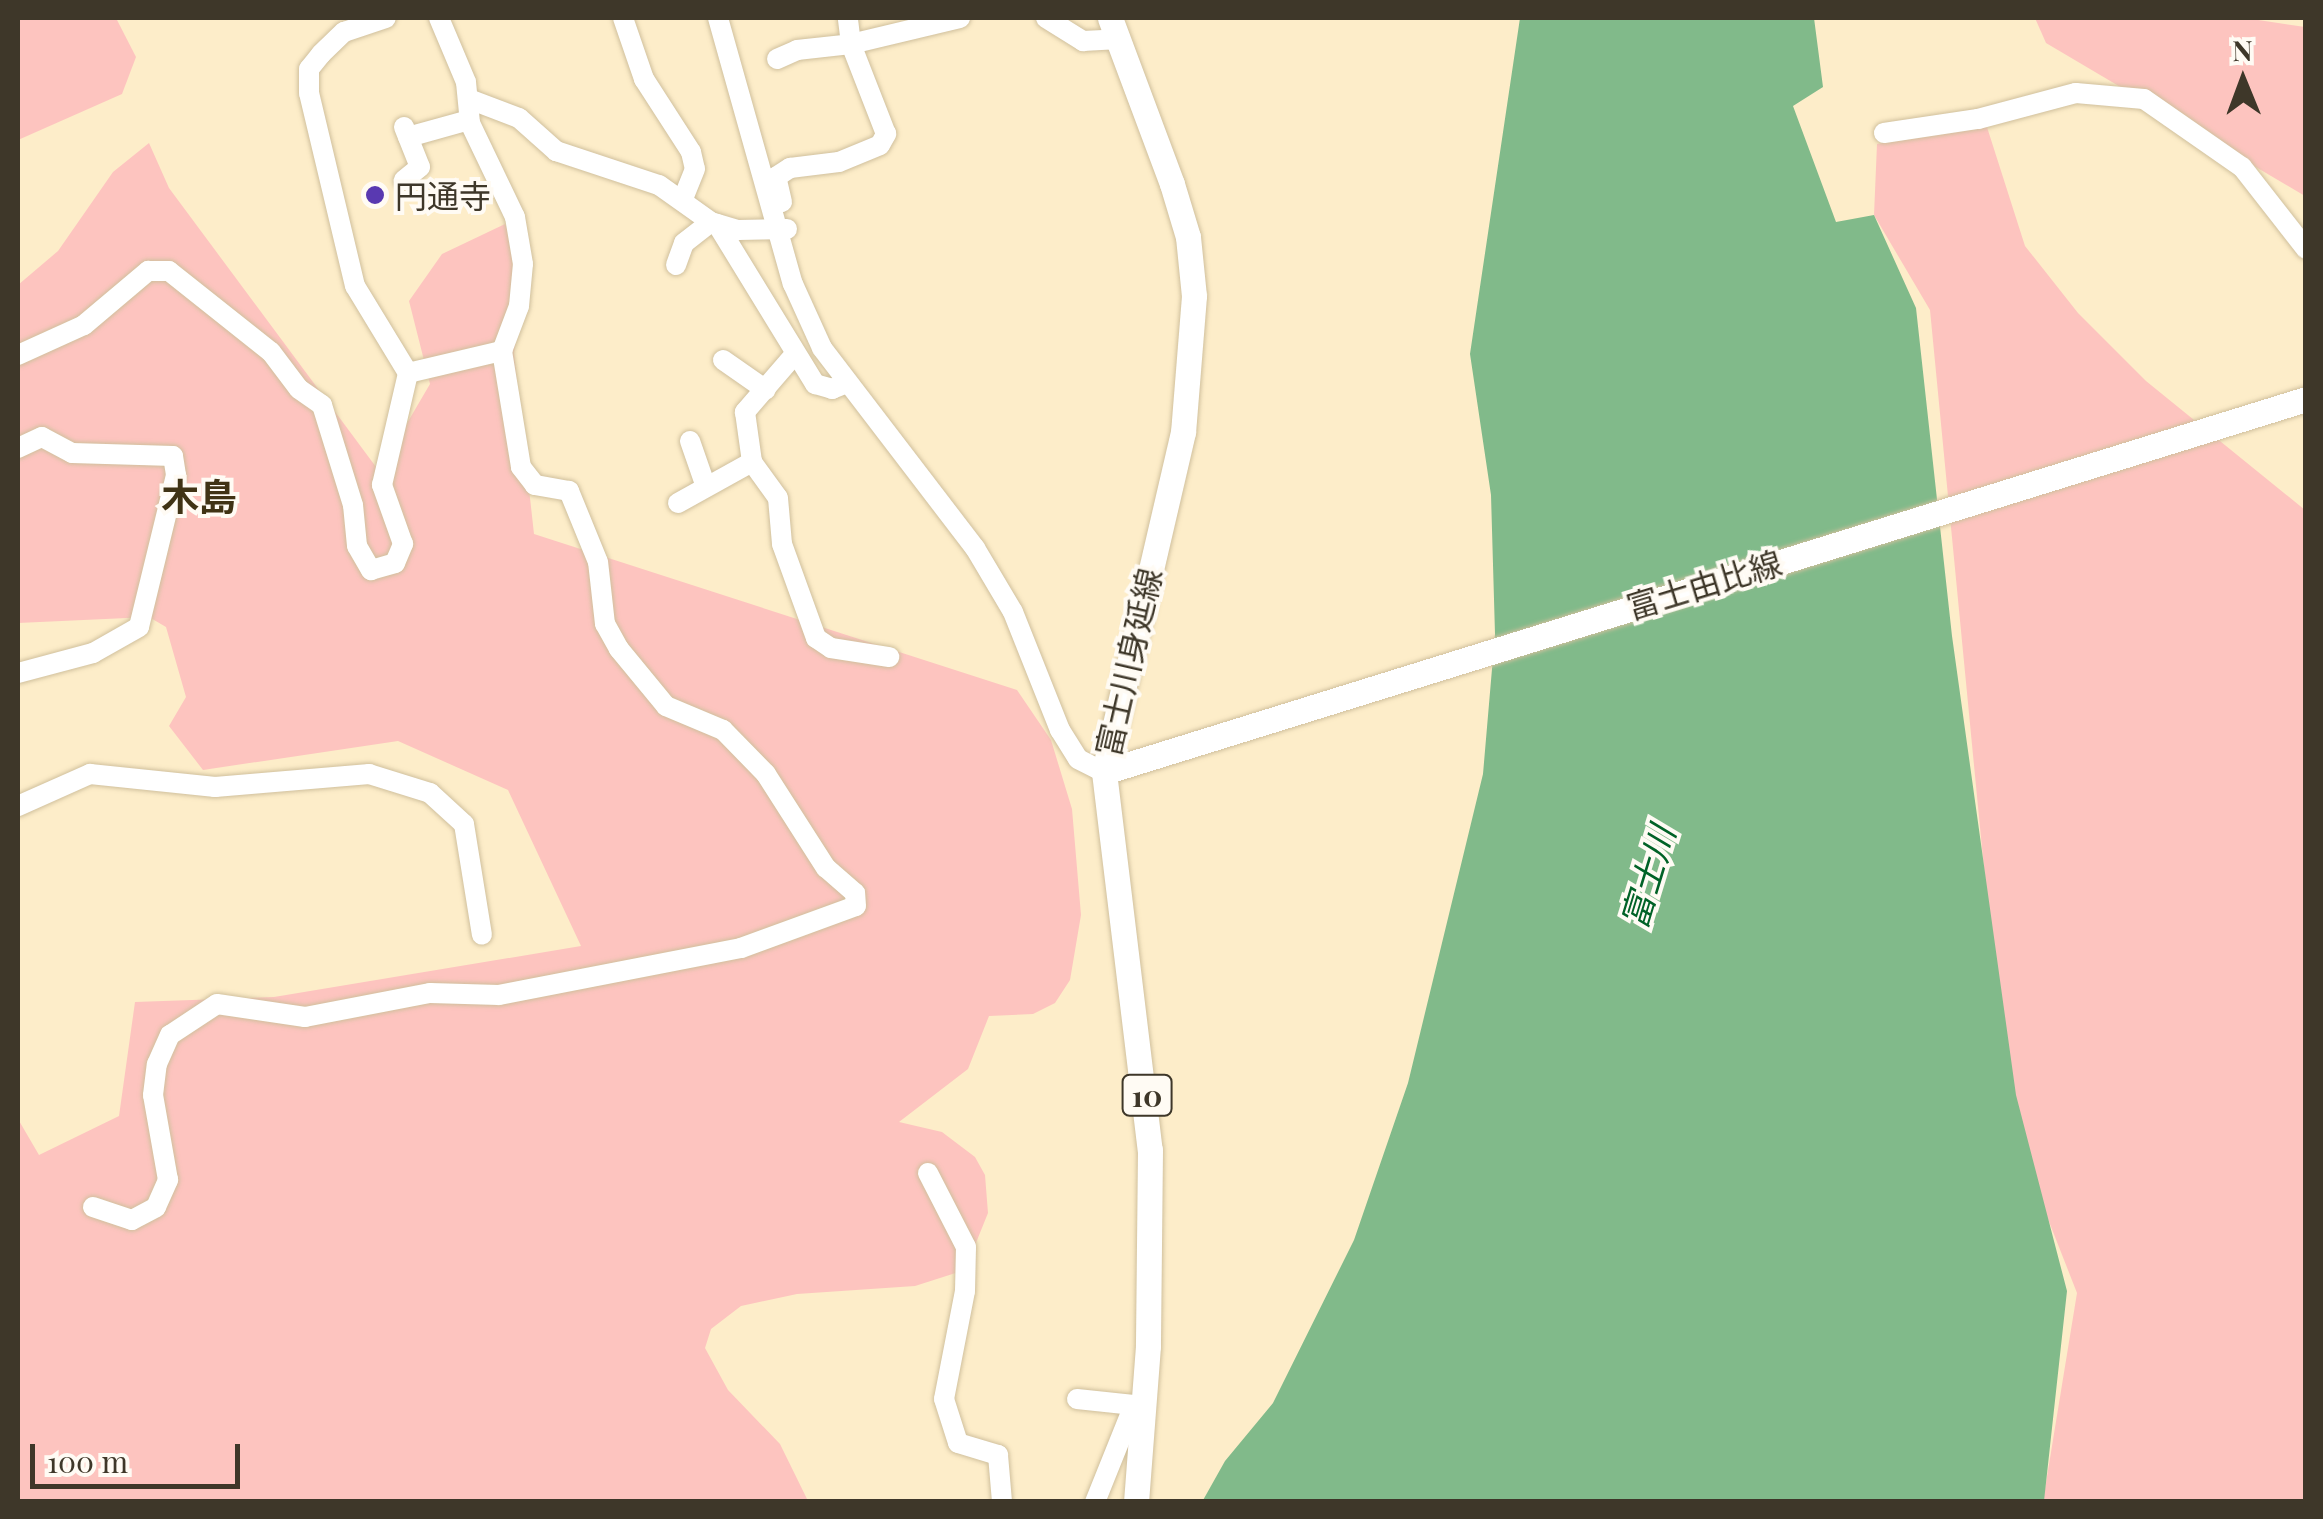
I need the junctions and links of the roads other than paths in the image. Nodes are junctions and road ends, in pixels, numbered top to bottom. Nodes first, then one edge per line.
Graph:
1 (386, 18) edge
2 (439, 18) edge
3 (718, 18) edge
4 (848, 18) edge
5 (960, 18) edge
6 (1046, 18) edge
7 (617, 19) edge
8 (1115, 28) edge
9 (851, 44) junction
10 (777, 59) dead end
11 (469, 110) junction
12 (1884, 133) dead end
13 (404, 180) dead end
14 (683, 198) junction
15 (714, 223) junction
16 (776, 230) junction
17 (2306, 248) edge
18 (676, 265) dead end
19 (502, 351) junction
20 (795, 354) junction
21 (18, 355) edge
22 (723, 360) dead end
23 (408, 373) junction
24 (847, 383) junction
25 (766, 390) junction
26 (2306, 400) edge
27 (690, 441) dead end
28 (18, 448) edge
29 (752, 462) junction
30 (705, 484) junction
31 (678, 503) dead end
32 (889, 657) dead end
33 (18, 673) edge
34 (1104, 772) junction
35 (18, 806) edge
36 (482, 935) dead end
37 (928, 1173) dead end
38 (93, 1207) dead end
39 (1077, 1400) dead end
40 (1002, 1502) edge
41 (1096, 1502) edge
42 (1136, 1502) edge

1 - 23 street
2 - 11 street
3 - 16 street
4 - 9 street
5 - 9 street
6 - 8 street
7 - 14 street
8 - 34 main road, 富士川身延線 / 10
9 - 10 street
9 - 16 street
11 - 13 street
11 - 14 street
11 - 19 street
12 - 17 street
14 - 15 street
15 - 16 street
15 - 18 street
15 - 20 street
16 - 24 street
19 - 23 street
19 - 38 street
20 - 24 street
20 - 25 street
21 - 23 street
22 - 25 street
24 - 34 street
25 - 29 street
26 - 34 main road, 富士由比線
27 - 30 street
28 - 33 street
29 - 30 street
29 - 32 street
30 - 31 street
34 - 42 main road, 富士川身延線 / 10
35 - 36 street
37 - 40 street
39 - 41 street

